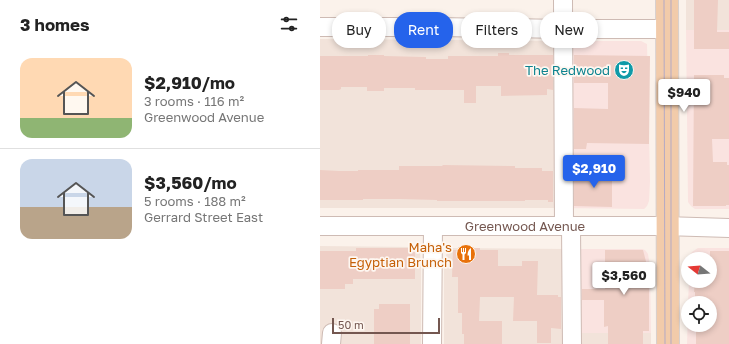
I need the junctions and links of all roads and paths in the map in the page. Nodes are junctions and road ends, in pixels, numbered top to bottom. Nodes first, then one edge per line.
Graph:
1 (563, 0) edge
2 (667, 0) edge
3 (563, 12) edge
4 (320, 27) edge
5 (540, 29) edge
6 (598, 29) edge
7 (667, 29) junction
8 (563, 48) edge
9 (320, 226) edge
10 (567, 226) junction
11 (668, 226) junction
12 (433, 227) junction
13 (729, 228) edge
14 (432, 344) edge
15 (572, 344) edge
16 (668, 344) edge

1 - 3 street
2 - 7 main road
4 - 5 street
6 - 7 street
7 - 11 main road
8 - 10 street
9 - 12 street, Greenwood Avenue
10 - 11 street, Greenwood Avenue
10 - 12 street, Greenwood Avenue
10 - 15 street
11 - 13 street, Greenwood Avenue
11 - 16 main road
12 - 14 street

